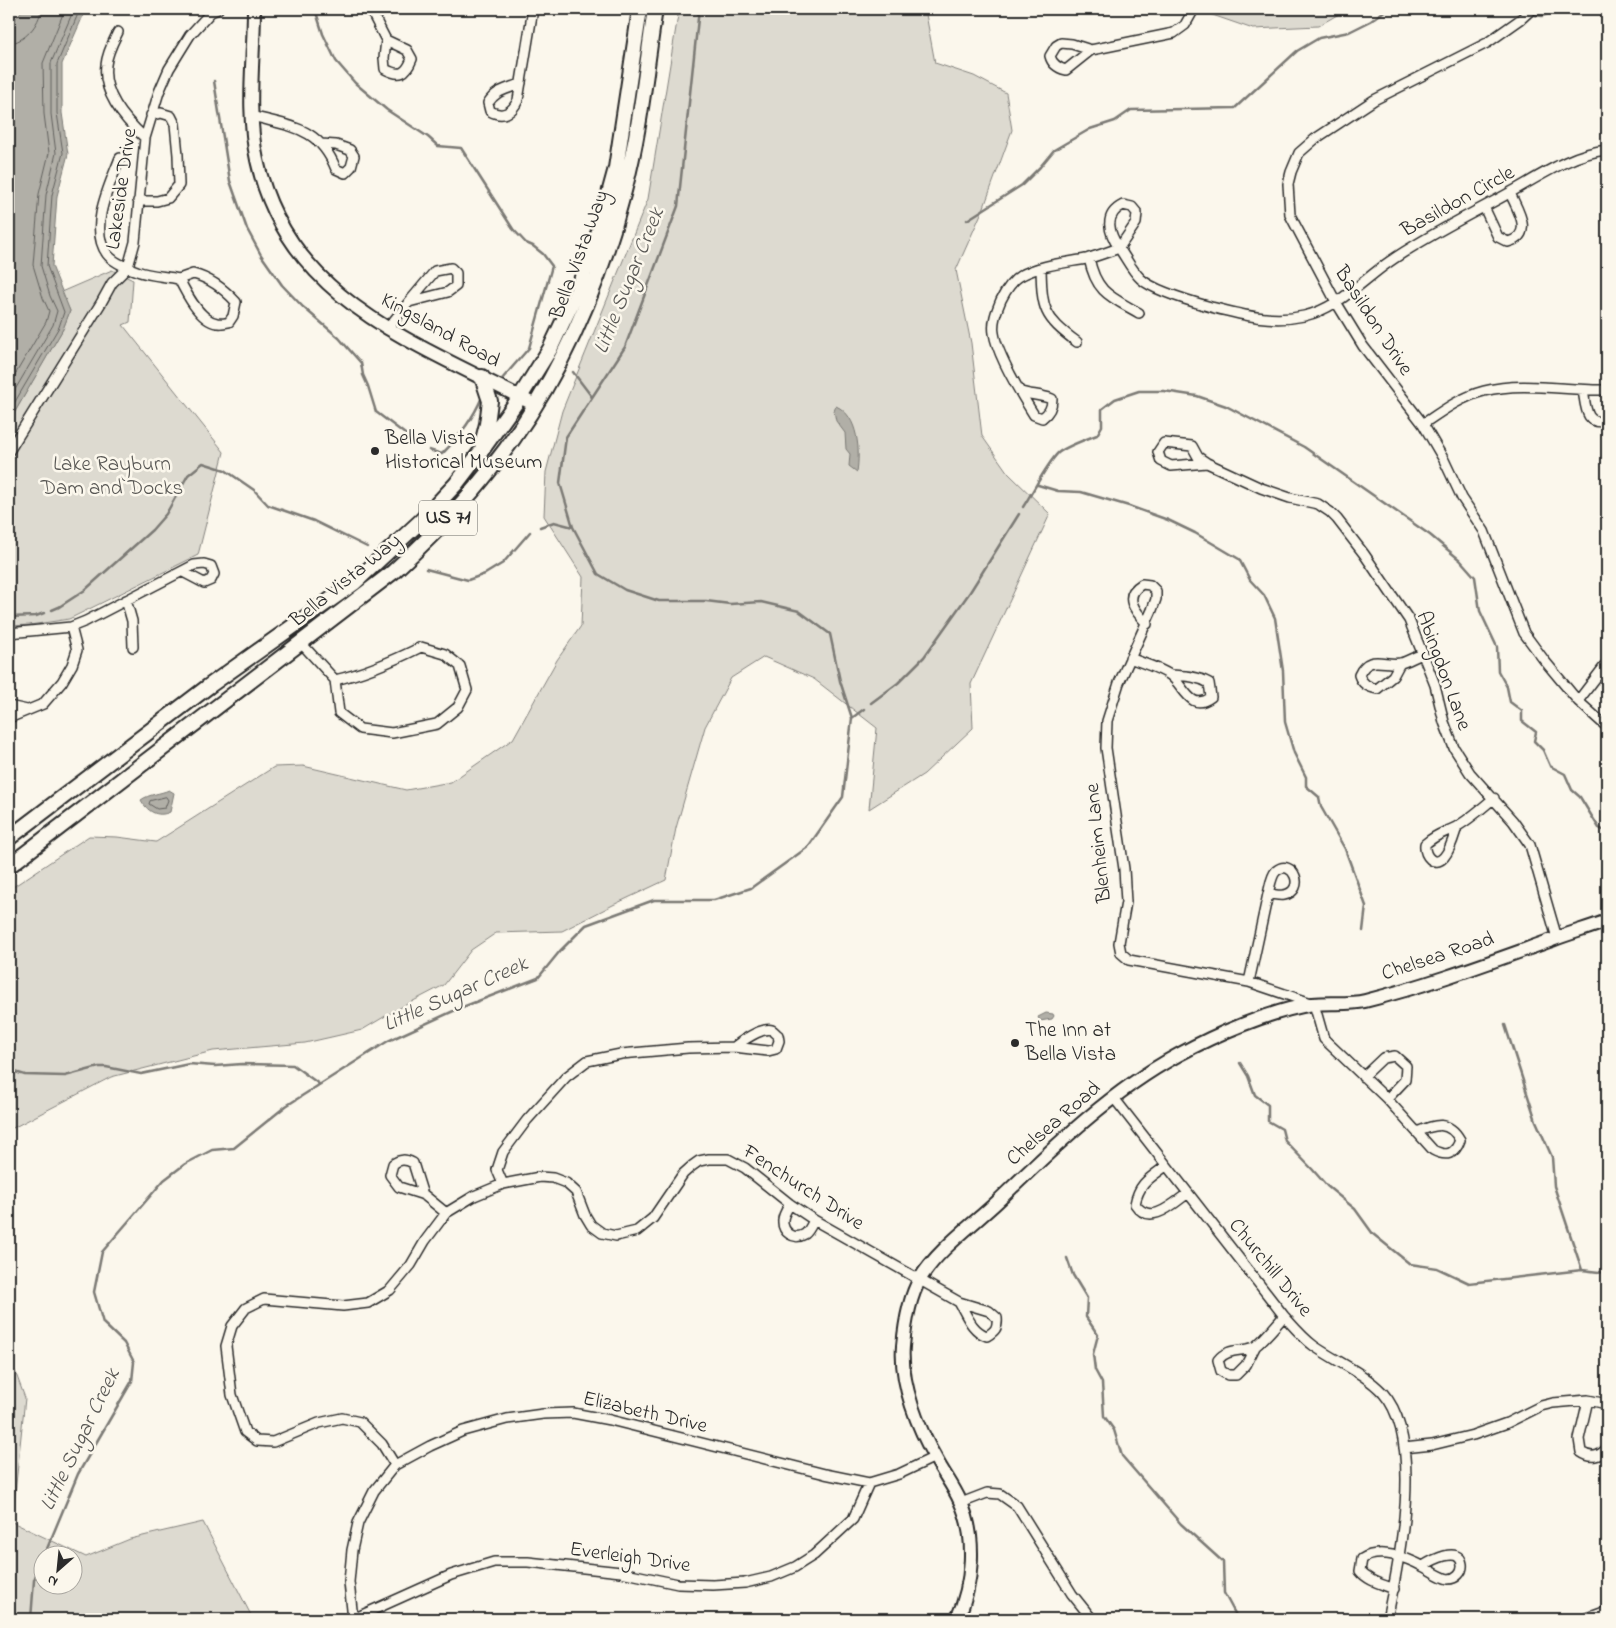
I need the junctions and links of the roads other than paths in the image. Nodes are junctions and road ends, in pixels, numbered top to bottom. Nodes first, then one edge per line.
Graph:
1 (218, 9) edge
2 (254, 9) edge
3 (370, 9) edge
4 (534, 9) edge
5 (640, 9) edge
6 (655, 9) edge
7 (1194, 9) edge
8 (1532, 9) edge
9 (118, 32) dead end
10 (386, 40) dead end
11 (1091, 50) dead end
12 (521, 83) dead end
13 (151, 115) junction
14 (252, 116) junction
15 (145, 138) junction
16 (321, 144) dead end
17 (1607, 150) edge
18 (120, 158) dead end
19 (1510, 193) junction
20 (138, 202) junction
21 (1484, 207) junction
22 (1089, 258) junction
23 (128, 267) junction
24 (1041, 268) junction
25 (179, 279) junction
26 (410, 302) junction
27 (1336, 302) junction
28 (1139, 313) dead end
29 (387, 329) junction
30 (1077, 342) dead end
31 (482, 377) junction
32 (1583, 390) junction
33 (1607, 390) edge
34 (1021, 392) dead end
35 (520, 397) junction
36 (535, 405) junction
37 (1607, 421) edge
38 (1423, 424) junction
39 (9, 451) edge
40 (479, 454) junction
41 (1207, 463) junction
42 (183, 572) dead end
43 (126, 600) junction
44 (1147, 624) dead end
45 (70, 627) junction
46 (9, 633) edge
47 (301, 643) junction
48 (133, 647) dead end
49 (1423, 654) junction
50 (1130, 658) junction
51 (1400, 663) dead end
52 (1607, 663) edge
53 (1170, 675) dead end
54 (335, 680) junction
55 (1578, 702) junction
56 (9, 706) edge
57 (27, 710) junction
58 (9, 718) edge
59 (1607, 727) edge
60 (1494, 798) junction
61 (1457, 826) dead end
62 (9, 838) edge
63 (9, 866) edge
64 (1268, 894) dead end
65 (1607, 921) edge
66 (1557, 938) junction
67 (1249, 982) junction
68 (1314, 1004) junction
69 (734, 1047) dead end
70 (1363, 1077) junction
71 (1114, 1098) junction
72 (1387, 1099) junction
73 (1418, 1132) dead end
74 (1166, 1166) junction
75 (502, 1184) junction
76 (1188, 1193) junction
77 (424, 1195) junction
78 (790, 1204) junction
79 (446, 1213) junction
80 (814, 1220) junction
81 (920, 1279) junction
82 (959, 1302) dead end
83 (1284, 1316) junction
84 (1255, 1347) dead end
85 (1588, 1400) junction
86 (1607, 1404) edge
87 (1404, 1448) junction
88 (1607, 1448) edge
89 (935, 1457) junction
90 (395, 1465) junction
91 (870, 1483) junction
92 (961, 1503) junction
93 (1398, 1556) junction
94 (1423, 1566) dead end
95 (1394, 1588) junction
96 (1607, 1612) edge
97 (353, 1619) edge
98 (957, 1619) edge
99 (1092, 1619) edge
100 (1387, 1619) edge
101 (1585, 1619) edge

1 - 13 street, Lakeside Drive
2 - 14 street, Kingsland Road
3 - 10 street
4 - 12 street
5 - 35 main road, Bella Vista Way / US 71
6 - 36 main road, Bella Vista Way / US 71
7 - 11 street
8 - 27 street, Basildon Drive
9 - 15 street
13 - 15 street, Lakeside Drive
13 - 20 street
14 - 16 street
14 - 29 street, Kingsland Road
15 - 20 street, Lakeside Drive
17 - 19 street, Basildon Circle
18 - 23 street
19 - 21 street, Basildon Circle
19 - 21 street
20 - 23 street, Lakeside Drive
21 - 27 street, Basildon Circle
22 - 24 street
22 - 27 street, Basildon Circle
22 - 28 street
23 - 25 street
23 - 39 street, Lakeside Drive
24 - 30 street
24 - 34 street
25 - 25 street
26 - 26 street
26 - 29 street
27 - 38 street, Basildon Drive
29 - 31 street, Kingsland Road
31 - 35 street, Kingsland Road
31 - 40 main road
32 - 33 street
32 - 37 street
32 - 38 street
35 - 36 street, Kingsland Road
35 - 40 main road, Bella Vista Way / US 71
36 - 47 main road, Bella Vista Way / US 71
38 - 55 street, Basildon Drive
40 - 62 main road, Bella Vista Way / US 71
41 - 41 street, Abingdon Lane
41 - 49 street, Abingdon Lane
42 - 43 street
43 - 45 street
43 - 48 street
44 - 50 street, Blenheim Lane
45 - 46 street
45 - 57 street
47 - 54 street
47 - 63 main road, Bella Vista Way / US 71
49 - 51 street
49 - 60 street, Abingdon Lane
50 - 53 street
50 - 67 street, Blenheim Lane
52 - 55 street
54 - 54 street
55 - 59 street, Basildon Drive
56 - 57 street
57 - 58 street
60 - 61 street
60 - 66 street, Abingdon Lane
64 - 67 street
65 - 66 street, Chelsea Road
66 - 68 street, Chelsea Road
67 - 68 street, Blenheim Lane
68 - 70 street
68 - 71 street, Chelsea Road
69 - 75 street
70 - 72 street
70 - 72 street
71 - 74 street, Churchill Drive
71 - 81 street, Chelsea Road
72 - 73 street
74 - 76 street, Churchill Drive
74 - 76 street
75 - 78 street, Fenchurch Drive
75 - 79 street, Fenchurch Drive
76 - 83 street, Churchill Drive
77 - 77 street
77 - 79 street
78 - 80 street, Fenchurch Drive
78 - 80 street
79 - 90 street, Fenchurch Drive
80 - 81 street, Fenchurch Drive
81 - 82 street, Fenchurch Drive
81 - 89 street, Chelsea Road
83 - 84 street
83 - 87 street, Churchill Drive
85 - 86 street
85 - 87 street
85 - 88 street
87 - 93 street, Churchill Drive
89 - 91 street, Elizabeth Drive
89 - 92 street, Chelsea Road
90 - 91 street, Elizabeth Drive
90 - 97 street, Elizabeth Drive
91 - 97 street, Everleigh Drive
92 - 98 street, Chelsea Road
92 - 99 street
93 - 94 street
93 - 95 street, Churchill Drive
93 - 95 street
95 - 100 street, Churchill Drive
96 - 101 street

